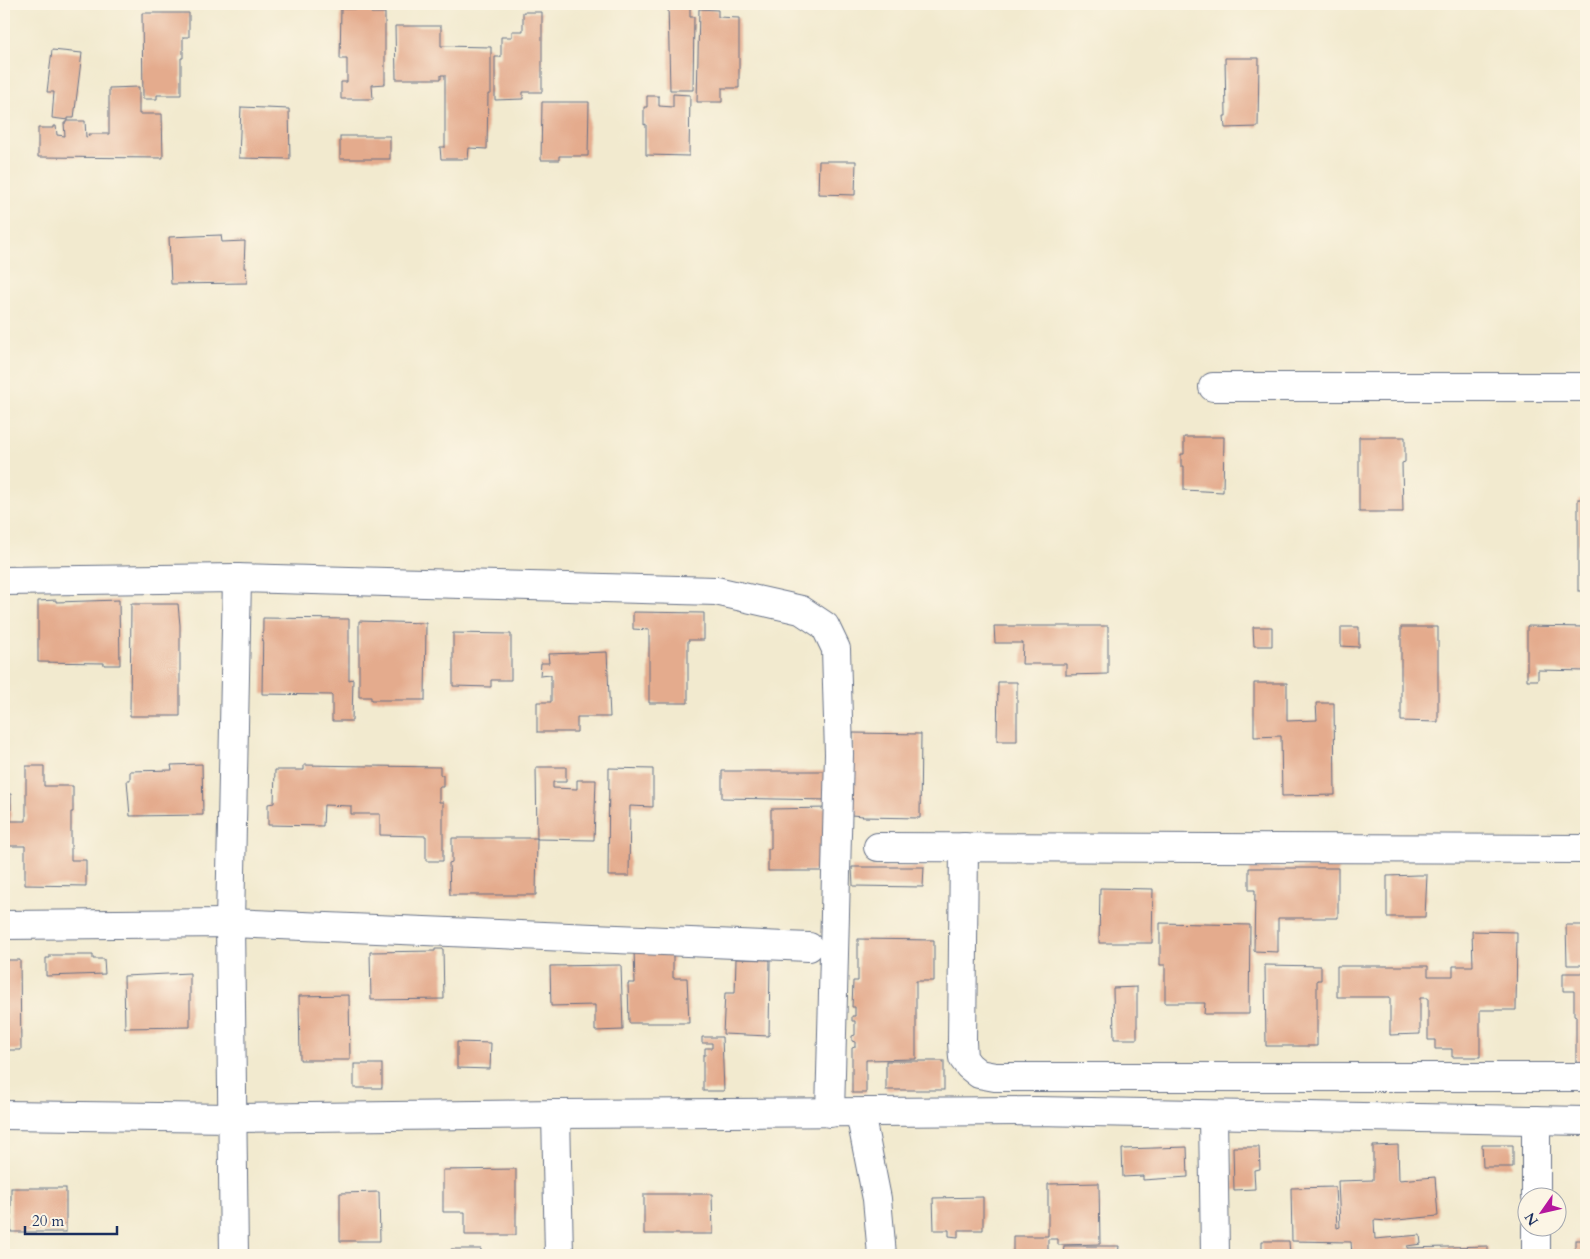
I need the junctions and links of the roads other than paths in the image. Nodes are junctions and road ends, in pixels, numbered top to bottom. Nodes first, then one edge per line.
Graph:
1 (1213, 386) dead end
2 (1586, 388) edge
3 (236, 578) junction
4 (4, 581) edge
5 (878, 847) dead end
6 (964, 848) junction
7 (1586, 849) edge
8 (230, 924) junction
9 (4, 925) edge
10 (809, 947) dead end
11 (1586, 1076) edge
12 (830, 1113) junction
13 (860, 1113) junction
14 (556, 1114) junction
15 (1213, 1115) junction
16 (4, 1116) edge
17 (233, 1118) junction
18 (1536, 1120) junction
19 (1586, 1121) edge
20 (1536, 1186) edge
21 (1536, 1236) edge
22 (234, 1255) edge
23 (559, 1255) edge
24 (882, 1255) edge
25 (1215, 1255) edge
26 (1536, 1255) edge

1 - 2 street
3 - 4 street
3 - 8 street
3 - 12 street
5 - 6 street
6 - 7 street
6 - 11 street
8 - 9 street
8 - 10 street
8 - 17 street
12 - 13 street
12 - 14 street
13 - 15 street
13 - 24 street
14 - 17 street
14 - 23 street
15 - 18 street
15 - 25 street
16 - 17 street
17 - 22 street
18 - 19 street
18 - 20 street
21 - 26 street

